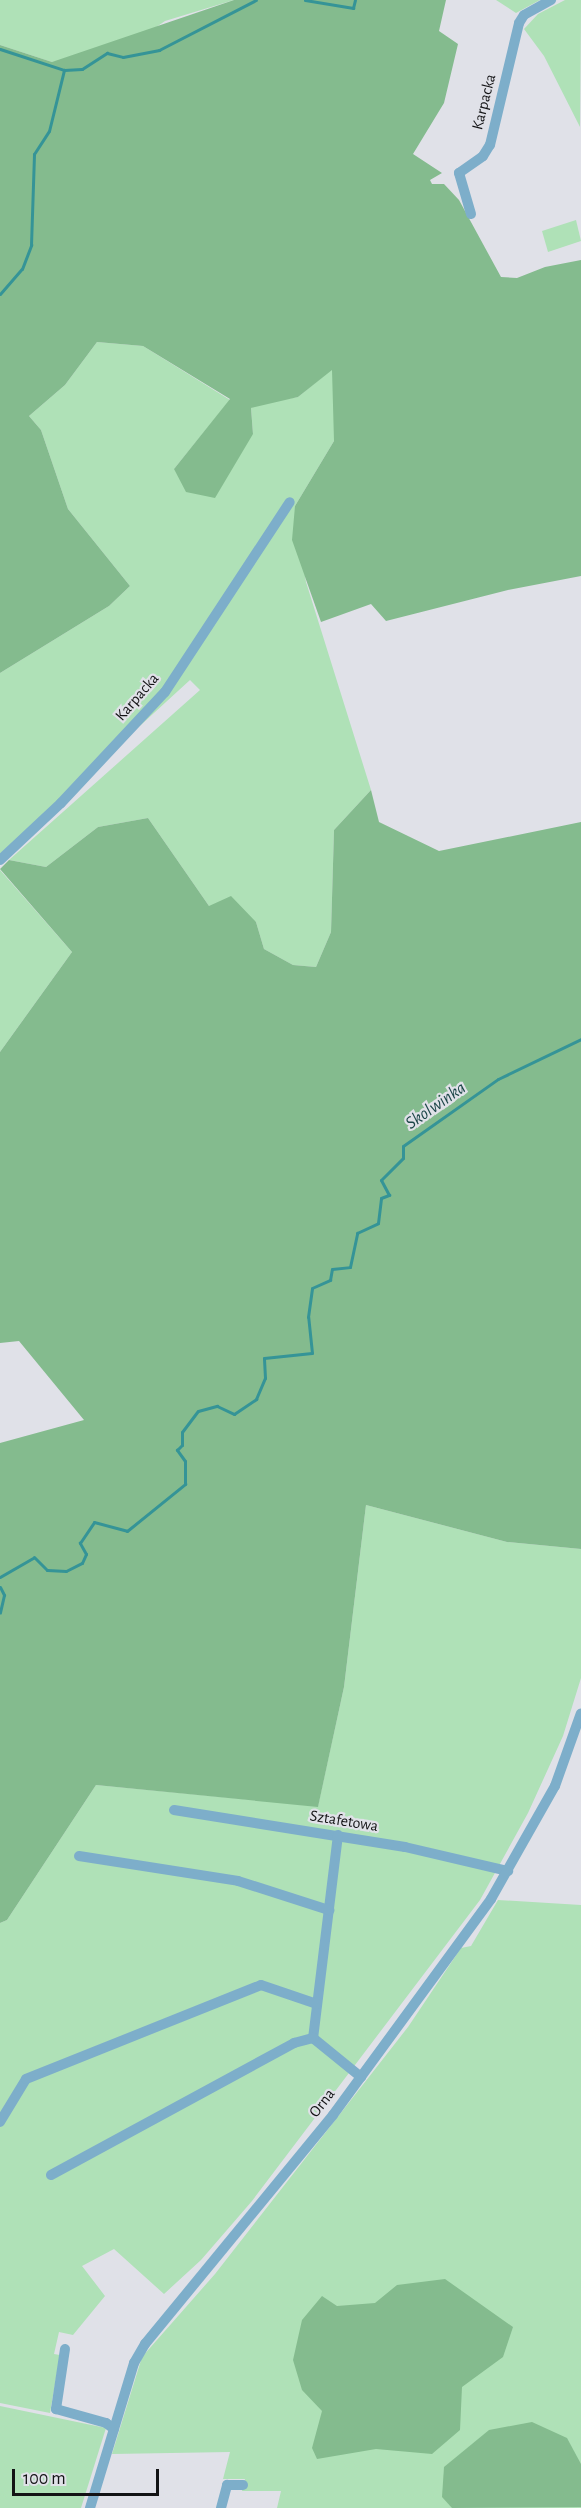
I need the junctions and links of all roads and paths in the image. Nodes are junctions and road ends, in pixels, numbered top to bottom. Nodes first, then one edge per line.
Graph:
1 (551, 0) edge
2 (471, 214) dead end
3 (290, 502) dead end
4 (0, 860) edge
5 (581, 1713) edge
6 (174, 1810) dead end
7 (338, 1835) junction
8 (79, 1856) dead end
9 (508, 1871) junction
10 (329, 1910) junction
11 (317, 2004) junction
12 (313, 2038) junction
13 (361, 2077) junction
14 (0, 2122) edge
15 (51, 2175) dead end
16 (65, 2349) dead end
17 (114, 2429) junction
18 (243, 2485) dead end
19 (90, 2508) edge
20 (221, 2508) edge

1 - 2 street, Karpacka
3 - 4 street, Karpacka
5 - 9 street, Orna
6 - 7 street, Sztafetowa
7 - 9 street, Sztafetowa
7 - 10 street
8 - 10 street
9 - 13 street, Orna
10 - 11 street
11 - 12 street
11 - 14 street
12 - 13 street
12 - 15 street
13 - 17 street, Orna
16 - 17 street
17 - 19 street, Orna
18 - 20 street

